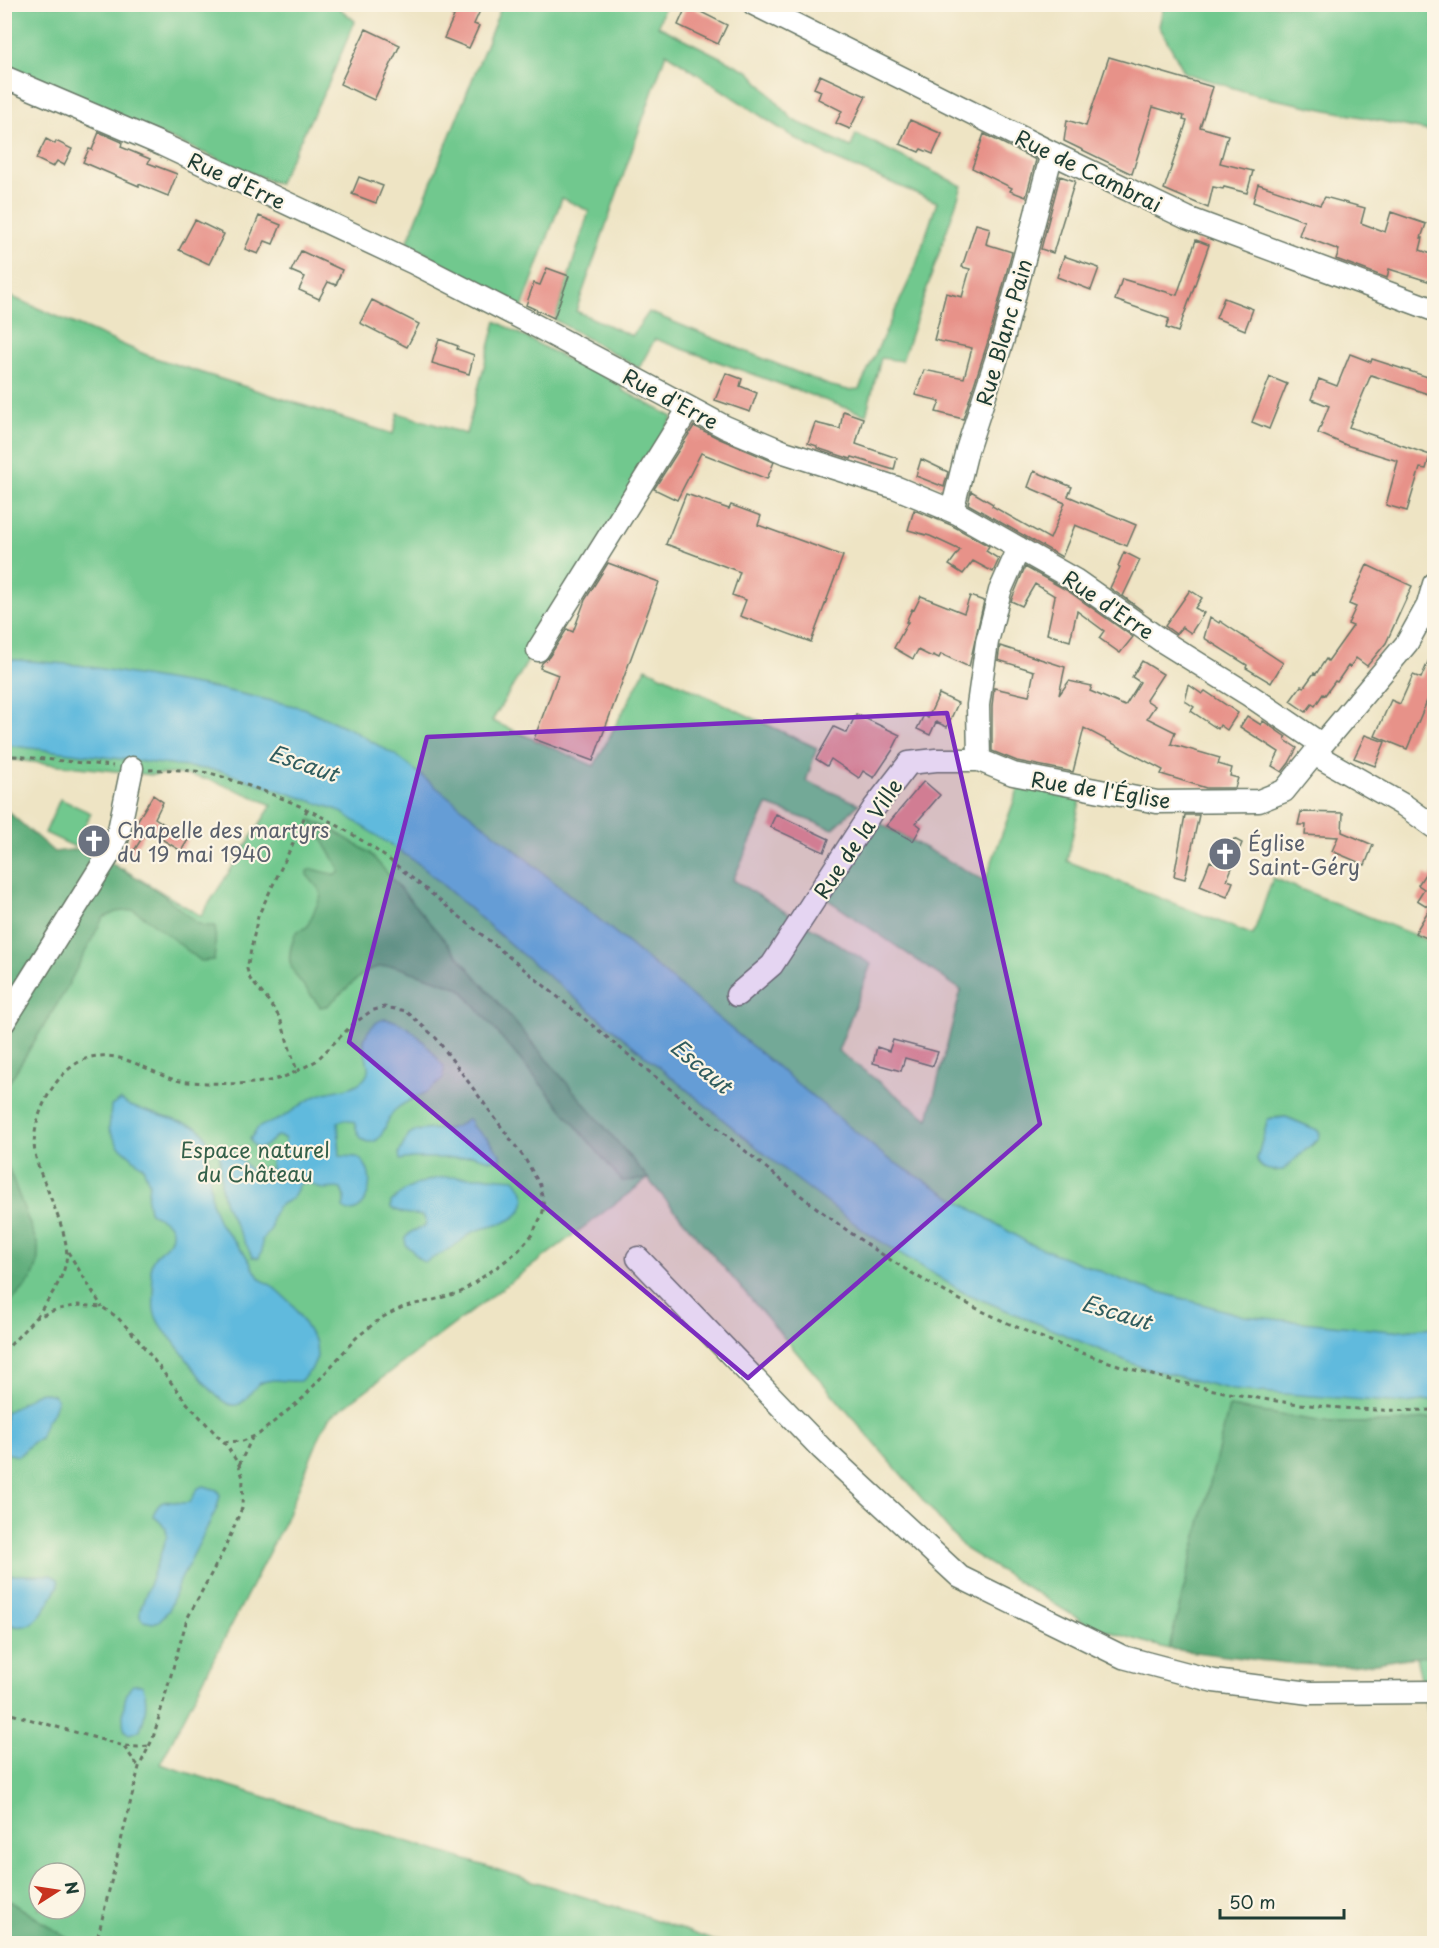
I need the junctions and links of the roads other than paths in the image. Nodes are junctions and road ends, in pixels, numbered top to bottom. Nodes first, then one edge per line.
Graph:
1 (754, 4) edge
2 (4, 77) edge
3 (1052, 153) junction
4 (1434, 310) edge
5 (689, 408) junction
6 (952, 511) junction
7 (1019, 548) junction
8 (1434, 584) edge
9 (538, 650) dead end
10 (1318, 749) junction
11 (979, 760) junction
12 (132, 768) road end
13 (1434, 827) edge
14 (737, 995) dead end
15 (4, 1022) edge
16 (638, 1258) dead end
17 (1434, 1692) edge

1 - 3 street, Rue de Cambrai
2 - 5 street, Rue d'Erre
3 - 4 street, Rue de Cambrai
3 - 6 street, Rue Blanc Pain
5 - 6 street, Rue d'Erre
5 - 9 street
6 - 7 street, Rue d'Erre
7 - 10 street, Rue d'Erre
7 - 11 street
8 - 10 street, Rue de l'Église
10 - 11 street, Rue de l'Église
10 - 13 street, Rue d'Erre
11 - 14 street, Rue de la Ville
12 - 15 street
16 - 17 street

